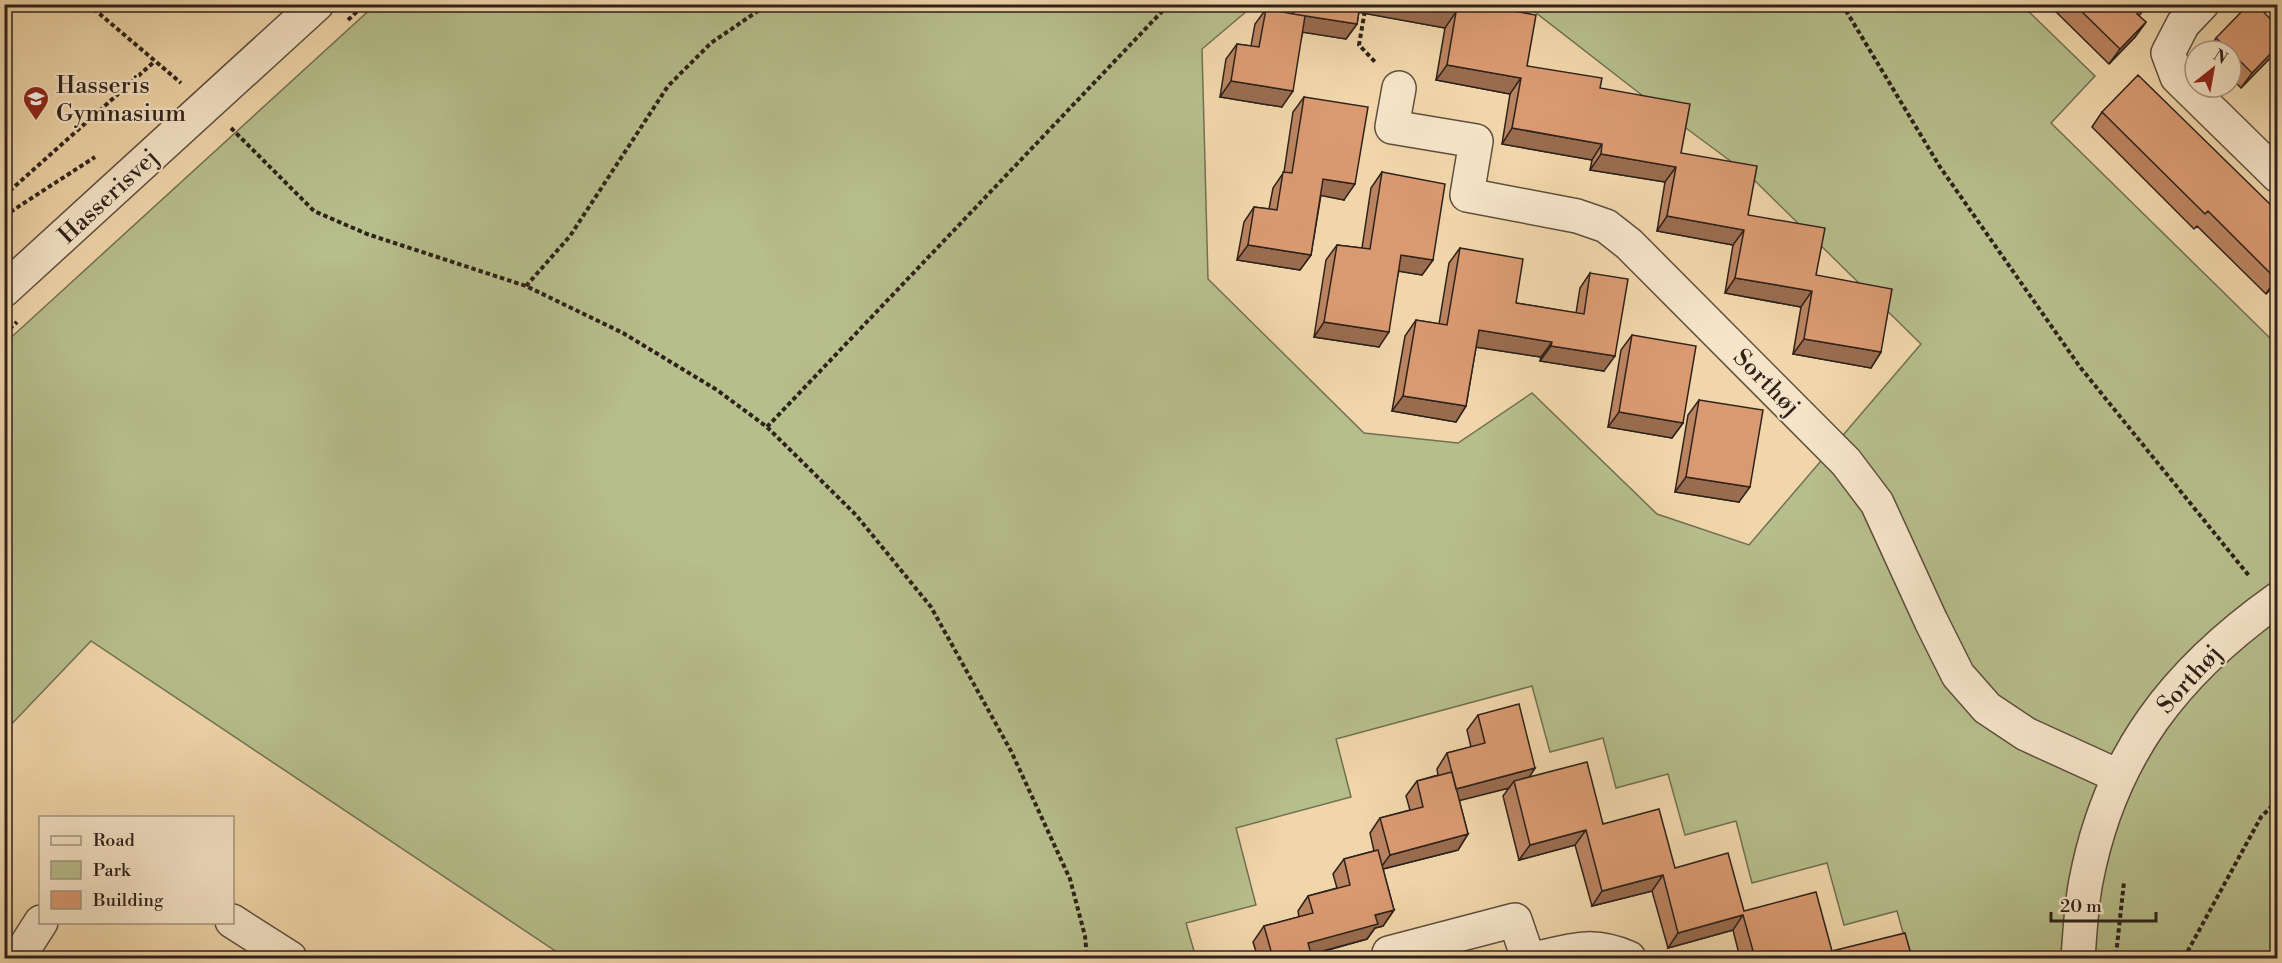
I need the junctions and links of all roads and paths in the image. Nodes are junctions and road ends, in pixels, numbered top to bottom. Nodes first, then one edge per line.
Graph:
1 (88, 4) edge
2 (317, 4) edge
3 (768, 4) edge
4 (1169, 4) edge
5 (1366, 4) edge
6 (1842, 4) edge
7 (2202, 4) edge
8 (155, 61) junction
9 (1399, 88) joint
10 (173, 90) dead end
11 (230, 128) dead end
12 (96, 156) dead end
13 (2277, 176) edge
14 (4, 196) edge
15 (4, 216) edge
16 (526, 286) junction
17 (4, 290) edge
18 (767, 427) junction
19 (2274, 601) edge
20 (2118, 776) junction
21 (2277, 800) edge
22 (2125, 875) dead end
23 (234, 922) edge
24 (40, 924) edge
25 (18, 958) edge
26 (290, 958) edge
27 (1087, 958) edge
28 (1390, 958) edge
29 (1528, 958) edge
30 (1538, 958) edge
31 (1629, 958) edge
32 (2078, 958) edge
33 (2115, 958) edge
34 (2184, 958) edge

1 - 8 path
2 - 17 street, Hasserisvej
3 - 16 path
4 - 18 path
5 - 9 path
6 - 19 path
7 - 13 street
8 - 10 path
8 - 14 path
9 - 20 street, Sorthøj
11 - 16 path
12 - 15 path
16 - 18 path
18 - 27 path
19 - 20 street, Sorthøj
20 - 32 street, Sorthøj
21 - 34 path
22 - 33 path
23 - 26 street
24 - 25 street
28 - 29 street
30 - 31 street

